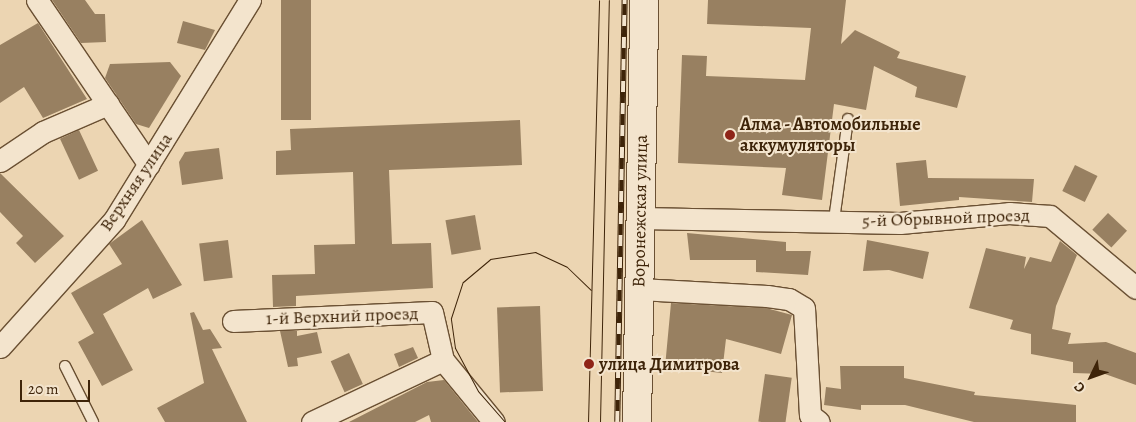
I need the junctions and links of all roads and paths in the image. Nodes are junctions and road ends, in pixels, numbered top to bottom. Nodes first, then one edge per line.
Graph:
1 (37, 0) edge
2 (250, 0) edge
3 (644, 0) edge
4 (108, 104) junction
5 (848, 118) dead end
6 (0, 161) edge
7 (149, 165) junction
8 (640, 218) junction
9 (834, 220) junction
10 (1136, 288) edge
11 (639, 289) junction
12 (233, 321) dead end
13 (0, 348) edge
14 (443, 360) junction
15 (65, 366) dead end
16 (92, 422) edge
17 (312, 422) edge
18 (494, 422) edge
19 (637, 422) edge
20 (819, 422) edge

1 - 4 street
2 - 7 street, Верхняя улица
3 - 8 street, Воронежская улица
4 - 6 street
4 - 7 street
5 - 9 lane
7 - 13 street, Верхняя улица
8 - 9 street, 5-й Обрывной проезд
8 - 11 street, Воронежская улица
9 - 10 street, 5-й Обрывной проезд
11 - 19 street, Воронежская улица
11 - 20 street
12 - 14 street, 1-й Верхний проезд
14 - 17 street
14 - 18 street
15 - 16 lane

